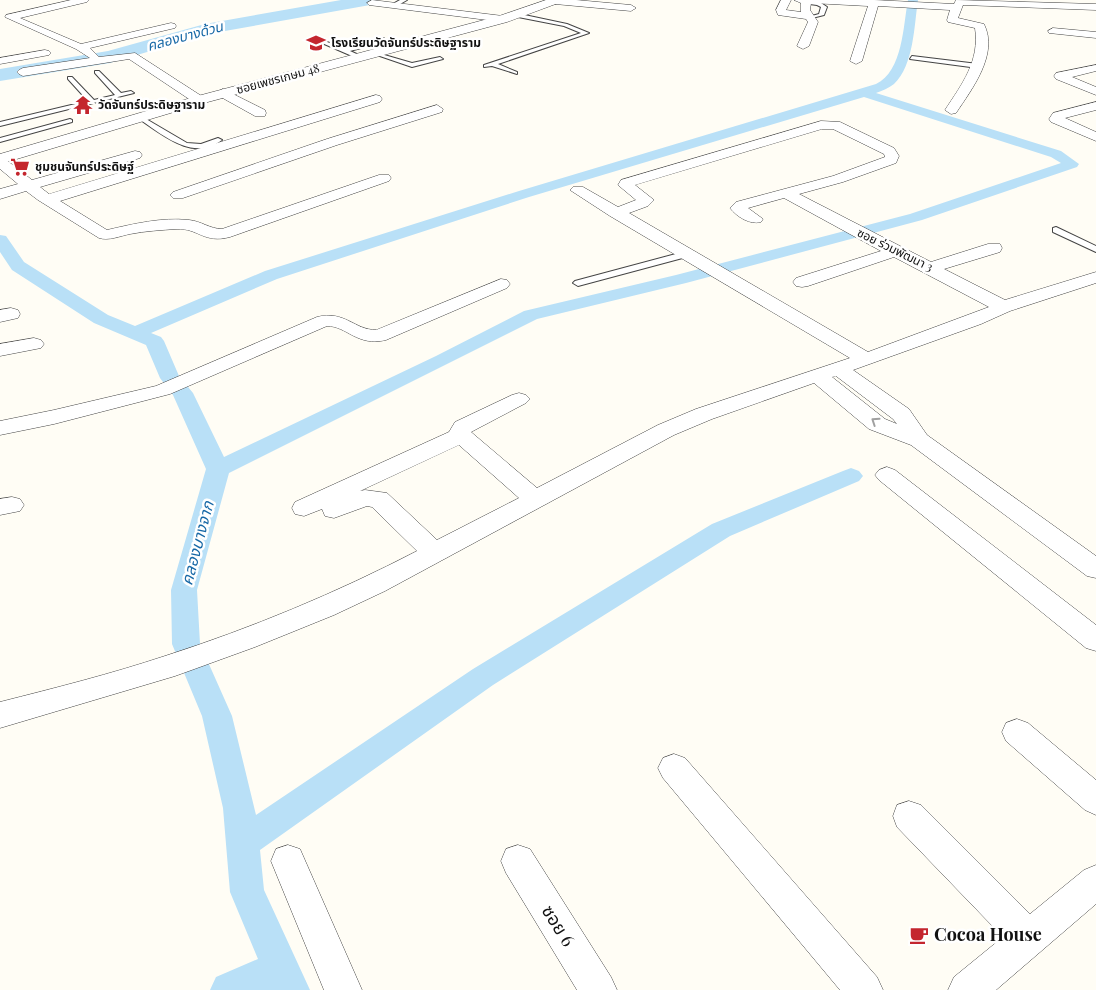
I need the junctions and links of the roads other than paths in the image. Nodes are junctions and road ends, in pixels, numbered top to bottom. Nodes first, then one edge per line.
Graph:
1 (84, 0) edge
2 (376, 0) edge
3 (404, 0) edge
4 (556, 0) edge
5 (786, 0) edge
6 (806, 1) edge
7 (874, 3) junction
8 (394, 6) junction
9 (1096, 7) edge
10 (631, 8) dead end
11 (955, 9) junction
12 (1058, 16) dead end
13 (509, 17) junction
14 (809, 17) junction
15 (5, 19) edge
16 (171, 26) dead end
17 (1052, 31) dead end
18 (1096, 35) edge
19 (318, 40) dead end
20 (384, 40) dead end
21 (803, 46) dead end
22 (80, 47) junction
23 (343, 51) junction
24 (376, 53) junction
25 (97, 57) junction
26 (359, 57) junction
27 (912, 58) dead end
28 (440, 59) dead end
29 (0, 60) edge
30 (856, 61) dead end
31 (978, 66) junction
32 (1096, 68) edge
33 (23, 72) dead end
34 (97, 72) dead end
35 (516, 73) dead end
36 (70, 78) dead end
37 (1096, 91) edge
38 (131, 93) dead end
39 (223, 93) junction
40 (120, 96) junction
41 (376, 99) dead end
42 (199, 100) junction
43 (93, 102) junction
44 (1096, 106) edge
45 (437, 109) dead end
46 (951, 110) dead end
47 (260, 113) dead end
48 (0, 118) edge
49 (141, 118) junction
50 (70, 122) dead end
51 (296, 123) junction
52 (0, 124) edge
53 (17, 124) junction
54 (59, 124) junction
55 (0, 131) edge
56 (26, 133) junction
57 (1096, 137) edge
58 (0, 140) edge
59 (218, 140) dead end
60 (332, 142) junction
61 (135, 155) dead end
62 (0, 161) edge
63 (384, 178) dead end
64 (28, 186) junction
65 (578, 190) dead end
66 (0, 194) edge
67 (787, 194) junction
68 (178, 195) dead end
69 (49, 199) junction
70 (616, 213) junction
71 (755, 218) dead end
72 (1056, 230) dead end
73 (994, 248) dead end
74 (1096, 249) edge
75 (897, 252) junction
76 (687, 254) junction
77 (931, 268) junction
78 (1096, 277) edge
79 (802, 282) dead end
80 (578, 283) dead end
81 (501, 284) dead end
82 (1003, 306) junction
83 (34, 344) dead end
84 (0, 350) edge
85 (866, 360) junction
86 (828, 373) junction
87 (519, 399) dead end
88 (0, 428) edge
89 (461, 436) junction
90 (887, 475) dead end
91 (536, 500) junction
92 (435, 553) junction
93 (1096, 570) edge
94 (1096, 640) edge
95 (0, 715) edge
96 (1017, 732) dead end
97 (674, 768) dead end
98 (1096, 800) edge
99 (909, 816) dead end
100 (288, 861) dead end
101 (518, 861) dead end
102 (1096, 882) edge
103 (1029, 938) junction
104 (343, 990) edge
105 (598, 990) edge
106 (864, 990) edge
107 (967, 990) edge

1 - 15 street
2 - 8 street
3 - 8 lane
4 - 10 street
4 - 13 street, ซอยเพชรเกษม 48
5 - 14 street
6 - 7 street
6 - 14 street
6 - 14 lane
7 - 11 street
7 - 30 street
8 - 13 street
9 - 11 street
11 - 12 street
11 - 31 street
13 - 24 street, ซอยเพชรเกษม 48
13 - 35 lane
14 - 21 street
15 - 22 street
16 - 22 street
17 - 18 street
19 - 23 lane
20 - 23 lane
22 - 25 street
22 - 29 street
23 - 26 lane
24 - 26 street, ซอยเพชรเกษม 48
24 - 28 lane
25 - 33 street
25 - 42 street
26 - 39 street, ซอยเพชรเกษม 48
27 - 31 lane
31 - 46 street
32 - 37 street
34 - 40 lane
36 - 43 lane
38 - 40 lane
39 - 42 street, ซอยเพชรเกษม 48
39 - 47 street
40 - 43 lane
41 - 51 street
42 - 49 street, ซอยเพชรเกษม 48
43 - 53 lane
44 - 57 street
45 - 60 street
48 - 53 lane
49 - 59 lane
49 - 62 street, ซอยเพชรเกษม 48
50 - 54 lane
51 - 60 street
51 - 69 street
52 - 53 lane
53 - 54 lane
53 - 55 lane
53 - 56 lane
54 - 56 lane
56 - 58 lane
60 - 68 street
61 - 64 street
62 - 64 street
63 - 69 street
64 - 66 street
64 - 69 street
65 - 70 street
67 - 70 street
67 - 71 street
67 - 75 street, ซอย ร่วมพัฒนา 3
70 - 76 street
72 - 74 lane
73 - 77 street
75 - 77 street, ซอย ร่วมพัฒนา 3
75 - 79 street
76 - 80 lane
76 - 85 street
77 - 82 street, ซอย ร่วมพัฒนา 3
78 - 82 street
81 - 88 street
82 - 85 street
83 - 84 street
85 - 86 street
86 - 91 street
86 - 93 street
87 - 89 street
89 - 91 street
89 - 92 street
90 - 94 street
91 - 92 street
92 - 95 street
96 - 98 street
97 - 106 street
99 - 103 street
100 - 104 street
101 - 105 street, ซอย 6
102 - 103 street
103 - 107 street

